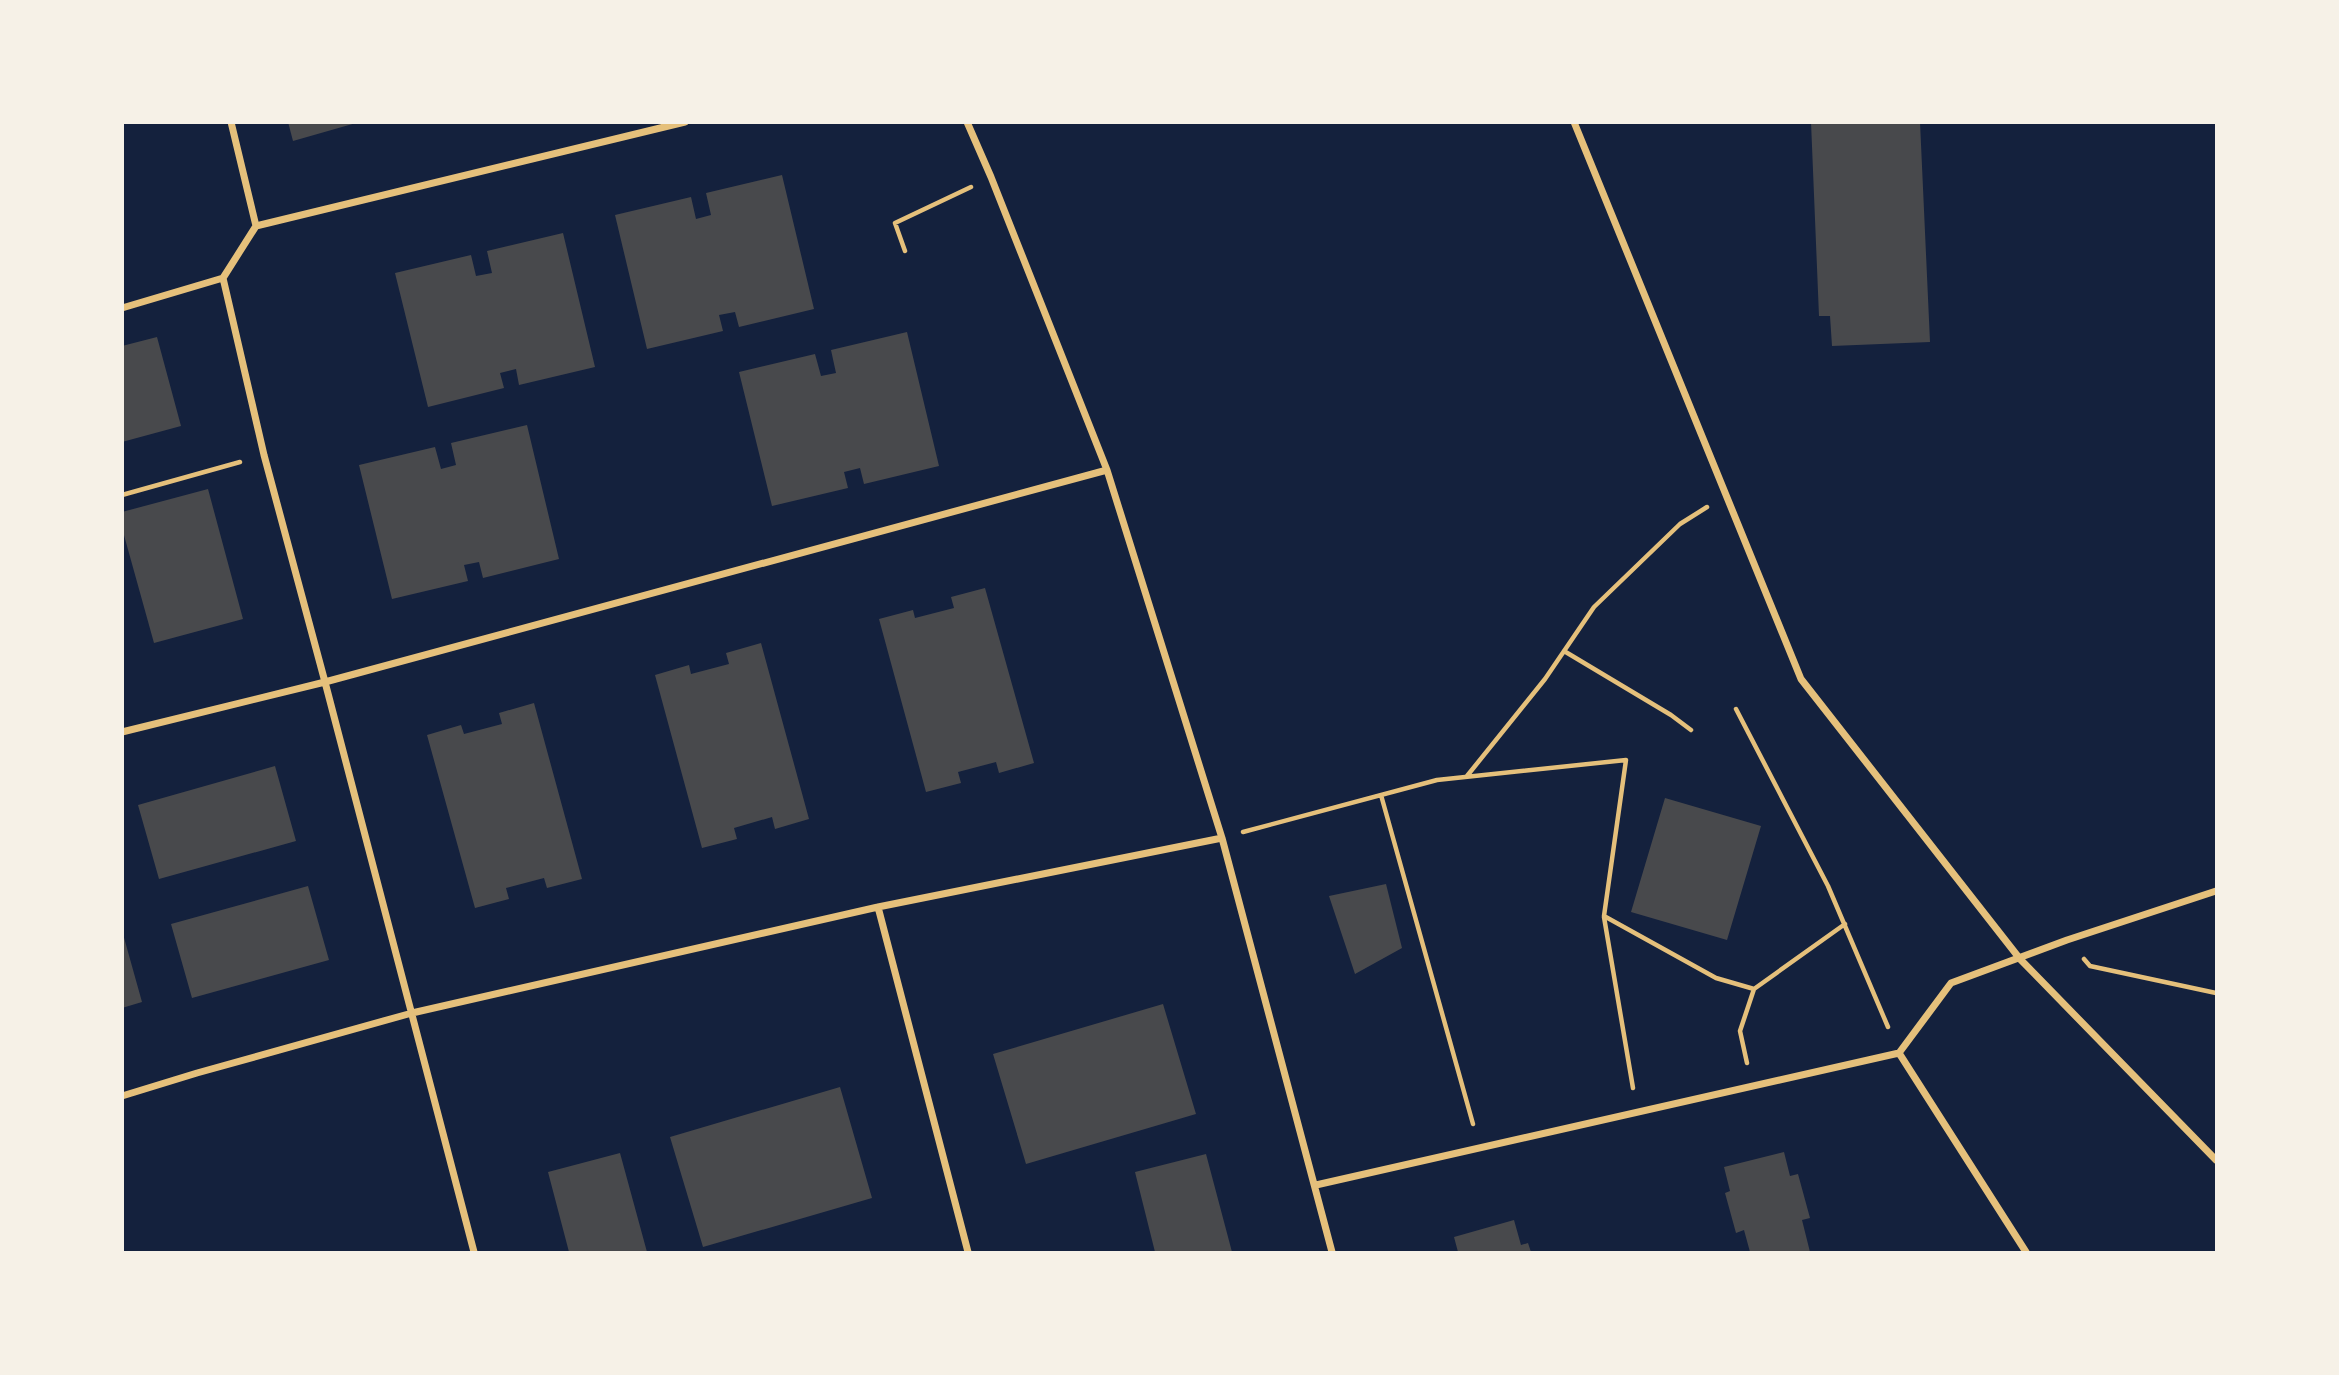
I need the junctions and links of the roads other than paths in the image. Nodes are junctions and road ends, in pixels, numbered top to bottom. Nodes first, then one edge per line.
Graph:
1 (230, 122) edge
2 (685, 122) edge
3 (967, 122) edge
4 (1574, 122) edge
5 (256, 226) junction
6 (223, 278) junction
7 (122, 308) edge
8 (1107, 470) junction
9 (325, 682) junction
10 (122, 732) edge
11 (1222, 838) junction
12 (2217, 891) edge
13 (878, 907) junction
14 (2020, 959) junction
15 (412, 1013) junction
16 (1899, 1053) junction
17 (122, 1096) edge
18 (2217, 1160) edge
19 (1315, 1185) junction
20 (474, 1252) edge
21 (968, 1252) edge
22 (1332, 1252) edge
23 (2026, 1252) edge

1 - 5 street
2 - 5 street
3 - 8 street
4 - 14 street
5 - 6 street
6 - 7 street
6 - 9 street
8 - 9 street
8 - 11 street
9 - 10 street
9 - 15 street
11 - 13 street
11 - 19 street
12 - 14 street
13 - 15 street
13 - 21 street
14 - 16 street
14 - 18 street
15 - 17 street
15 - 20 street
16 - 19 street
16 - 23 street
19 - 22 street

